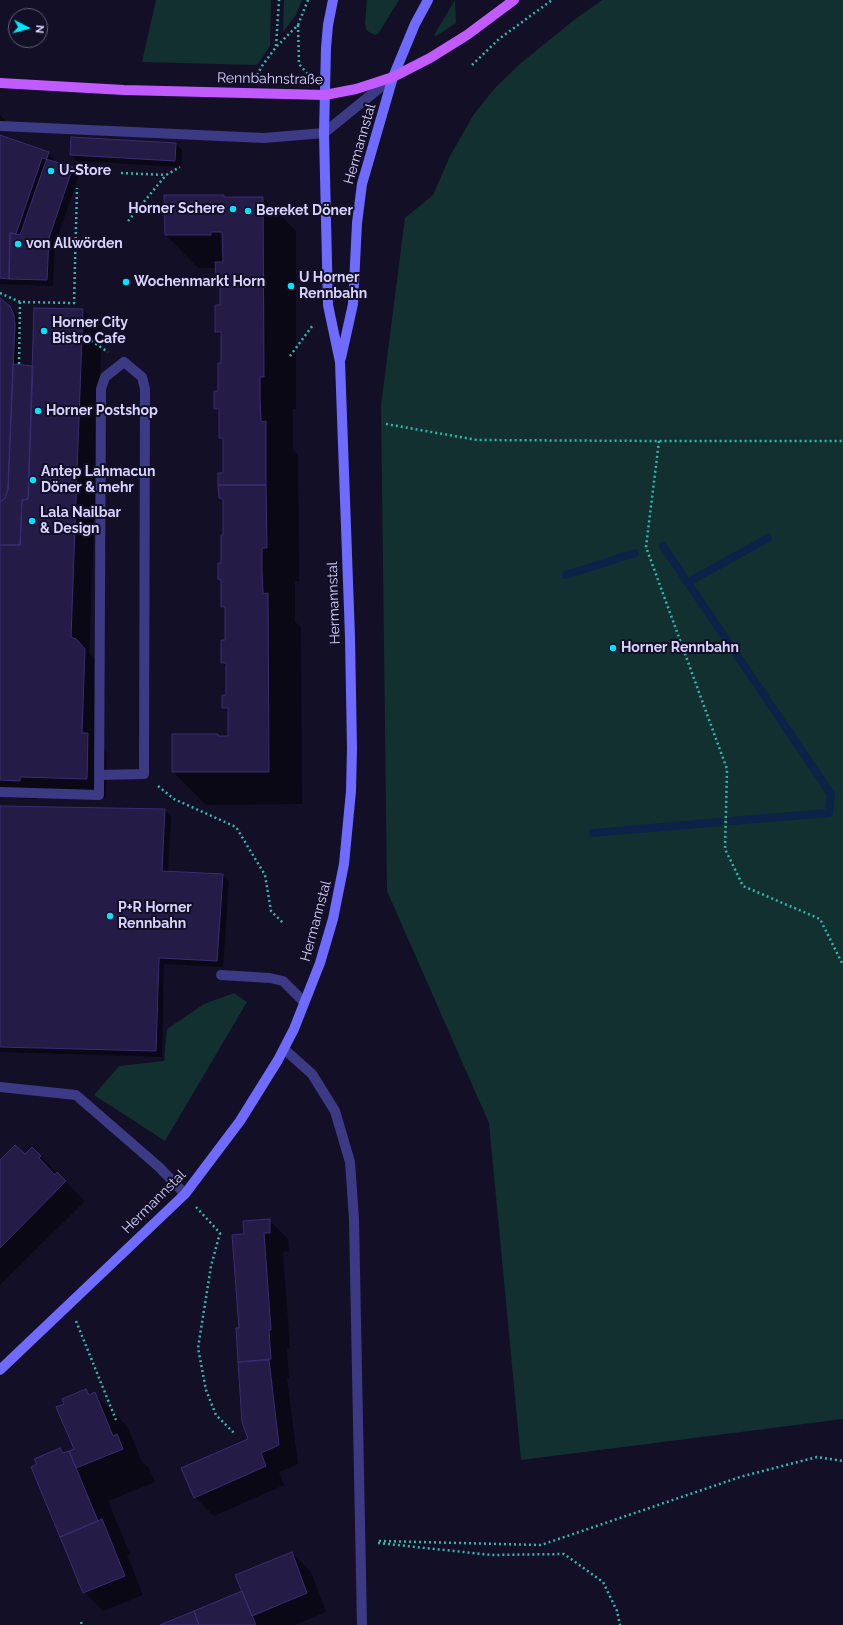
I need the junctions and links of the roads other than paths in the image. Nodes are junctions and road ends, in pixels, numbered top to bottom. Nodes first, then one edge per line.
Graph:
1 (334, 0) edge
2 (428, 0) edge
3 (514, 0) edge
4 (394, 77) junction
5 (0, 84) edge
6 (325, 95) junction
7 (0, 126) edge
8 (324, 133) junction
9 (340, 362) junction
10 (99, 775) junction
11 (0, 792) edge
12 (221, 975) dead end
13 (304, 1002) junction
14 (284, 1049) junction
15 (0, 1087) edge
16 (185, 1194) junction
17 (0, 1370) edge
18 (362, 1625) edge

1 - 6 street, Hermannstal
2 - 4 street, Hermannstal
3 - 4 main road, Rennbahnstraße
4 - 6 main road, Rennbahnstraße
4 - 8 street
4 - 9 street, Hermannstal
5 - 6 main road, Rennbahnstraße
6 - 8 street, Hermannstal
7 - 8 street
8 - 9 street, Hermannstal
9 - 13 street, Hermannstal
10 - 10 street
10 - 11 street
12 - 13 street
13 - 14 street, Hermannstal
14 - 16 street, Hermannstal
14 - 18 street
15 - 16 street
16 - 17 street, Hermannstal

